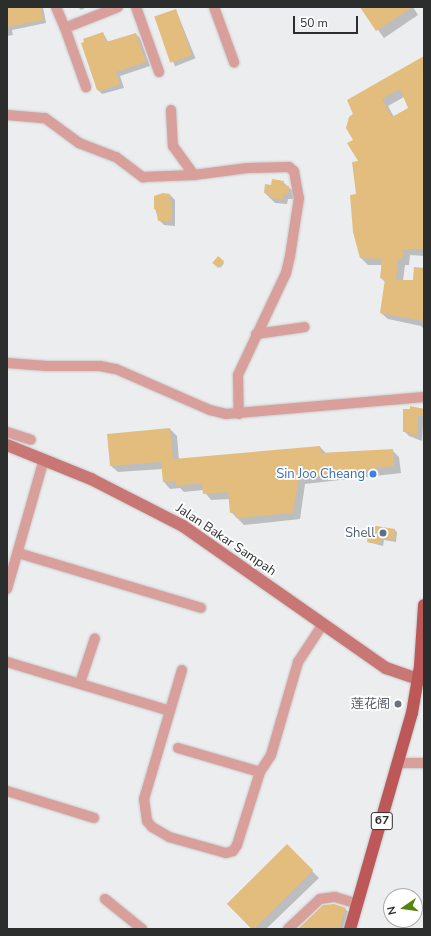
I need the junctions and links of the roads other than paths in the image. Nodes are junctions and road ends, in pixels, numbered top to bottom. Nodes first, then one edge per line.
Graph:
1 (56, 7) edge
2 (118, 7) edge
3 (136, 7) edge
4 (214, 7) edge
5 (65, 28) junction
6 (234, 62) dead end
7 (159, 72) dead end
8 (86, 87) dead end
9 (171, 110) dead end
10 (7, 115) edge
11 (194, 175) junction
12 (305, 327) dead end
13 (256, 334) junction
14 (7, 363) edge
15 (424, 397) edge
16 (239, 414) junction
17 (7, 432) edge
18 (31, 440) dead end
19 (7, 445) edge
20 (44, 459) junction
21 (18, 553) junction
22 (7, 589) edge
23 (424, 605) edge
24 (201, 608) dead end
25 (323, 624) junction
26 (95, 638) dead end
27 (7, 662) edge
28 (422, 666) edge
29 (182, 670) dead end
30 (418, 679) junction
31 (80, 683) junction
32 (170, 711) junction
33 (178, 748) dead end
34 (399, 763) junction
35 (424, 763) edge
36 (260, 772) junction
37 (7, 791) edge
38 (94, 818) dead end
39 (105, 899) dead end
40 (358, 904) junction
41 (142, 929) edge
42 (288, 929) edge
43 (350, 929) edge

1 - 5 street
2 - 5 street
3 - 7 street
4 - 6 street
5 - 8 street
9 - 11 street
10 - 11 street
11 - 13 street
12 - 13 street
13 - 16 street
14 - 16 street
15 - 16 street
17 - 18 street
19 - 20 main road, Jalan Bakar Sampah
20 - 21 street
20 - 25 main road, Jalan Bakar Sampah
21 - 22 street
21 - 24 street
23 - 28 main road, 67
25 - 30 main road, Jalan Bakar Sampah
25 - 36 street
26 - 31 street
27 - 31 street
28 - 30 main road, 67
29 - 32 street
30 - 34 main road, 67
31 - 32 street
32 - 36 street
33 - 36 street
34 - 35 street
34 - 40 main road, 67
37 - 38 street
39 - 41 street
40 - 42 street
40 - 43 main road, 67

